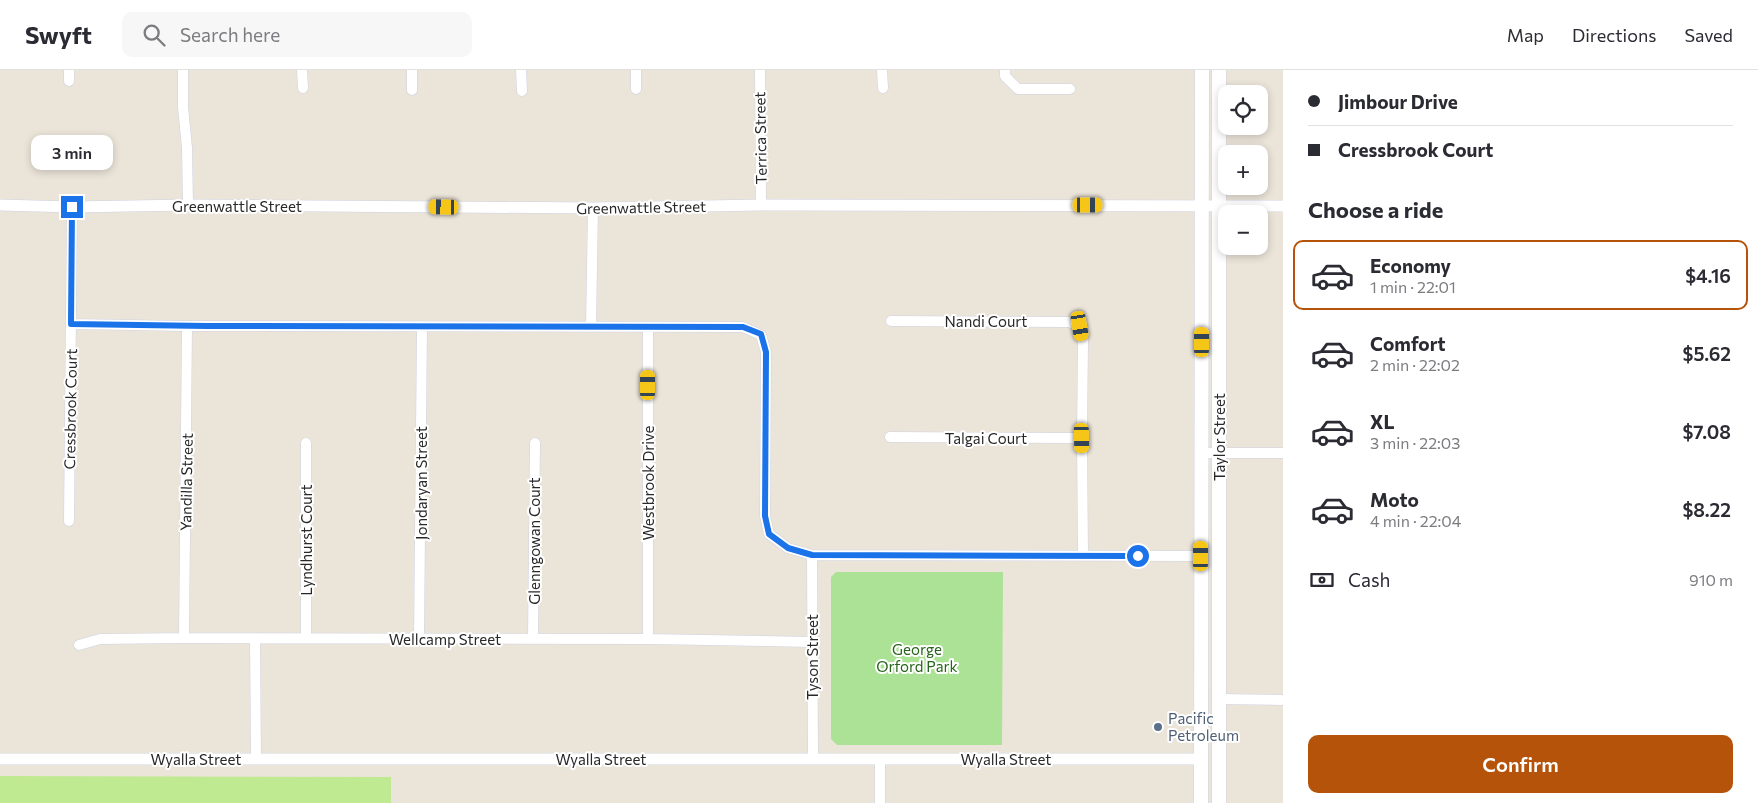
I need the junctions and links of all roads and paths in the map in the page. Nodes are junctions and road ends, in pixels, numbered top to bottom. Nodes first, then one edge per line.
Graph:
1 (183, 70) edge
2 (302, 70) edge
3 (412, 70) edge
4 (521, 70) edge
5 (636, 70) edge
6 (760, 70) edge
7 (882, 70) edge
8 (1005, 70) edge
9 (1202, 70) edge
10 (1219, 70) edge
11 (303, 88) dead end
12 (883, 88) dead end
13 (636, 89) dead end
14 (1070, 89) dead end
15 (412, 90) dead end
16 (522, 91) dead end
17 (0, 205) edge
18 (188, 205) junction
19 (761, 205) junction
20 (1202, 205) junction
21 (1218, 205) edge
22 (1220, 205) edge
23 (1268, 206) edge
24 (1283, 206) edge
25 (72, 207) junction
26 (593, 208) junction
27 (1220, 255) edge
28 (891, 321) dead end
29 (71, 324) junction
30 (187, 326) junction
31 (591, 326) junction
32 (422, 327) junction
33 (648, 327) junction
34 (890, 437) dead end
35 (1082, 438) junction
36 (306, 443) dead end
37 (535, 443) dead end
38 (1201, 453) junction
39 (1219, 453) junction
40 (1283, 453) edge
41 (69, 521) dead end
42 (812, 555) junction
43 (1083, 556) junction
44 (1201, 556) junction
45 (184, 638) junction
46 (306, 638) junction
47 (255, 639) junction
48 (419, 639) junction
49 (533, 639) junction
50 (648, 639) junction
51 (812, 642) junction
52 (79, 645) dead end
53 (1220, 699) junction
54 (1283, 700) edge
55 (0, 759) edge
56 (256, 759) junction
57 (813, 759) junction
58 (880, 759) junction
59 (1201, 759) junction
60 (880, 803) edge
61 (1201, 803) edge
62 (1219, 803) edge

1 - 18 street
2 - 11 street
3 - 15 street
4 - 16 street
5 - 13 street
6 - 19 street, Terrica Street
7 - 12 street
8 - 14 street
9 - 20 main road, Taylor Street
10 - 22 main road, Taylor Street
17 - 25 street, Greenwattle Street
18 - 25 street, Greenwattle Street
18 - 26 street, Greenwattle Street
19 - 20 street, Greenwattle Street
19 - 26 street, Greenwattle Street
20 - 21 street, Greenwattle Street
20 - 38 main road, Taylor Street
23 - 24 street, Greenwattle Street
25 - 29 street, Cressbrook Court
26 - 31 street
27 - 39 main road, Taylor Street
28 - 35 street, Nandi Court
29 - 30 street
29 - 41 street, Cressbrook Court
30 - 32 street
30 - 45 street, Yandilla Street
31 - 32 street
31 - 33 street
32 - 48 street, Jondaryan Street
33 - 42 street
33 - 50 street, Westbrook Drive
34 - 35 street, Talgai Court
35 - 43 street
36 - 46 street, Lyndhurst Court
37 - 49 street, Glenngowan Court
38 - 39 street
38 - 44 main road, Taylor Street
39 - 40 street
39 - 53 main road, Taylor Street
42 - 43 street
42 - 51 street, Tyson Street
43 - 44 street
44 - 59 main road, Taylor Street
45 - 47 street, Wellcamp Street
45 - 52 street, Wellcamp Street
46 - 47 street, Wellcamp Street
46 - 48 street, Wellcamp Street
47 - 56 street
48 - 49 street, Wellcamp Street
49 - 50 street, Wellcamp Street
50 - 51 street, Wellcamp Street
51 - 57 street, Tyson Street
53 - 54 street
53 - 59 main road
53 - 62 main road, Taylor Street
55 - 56 street, Wyalla Street
56 - 57 street, Wyalla Street
57 - 58 street, Wyalla Street
58 - 59 street, Wyalla Street
58 - 60 street
59 - 61 main road, Taylor Street

